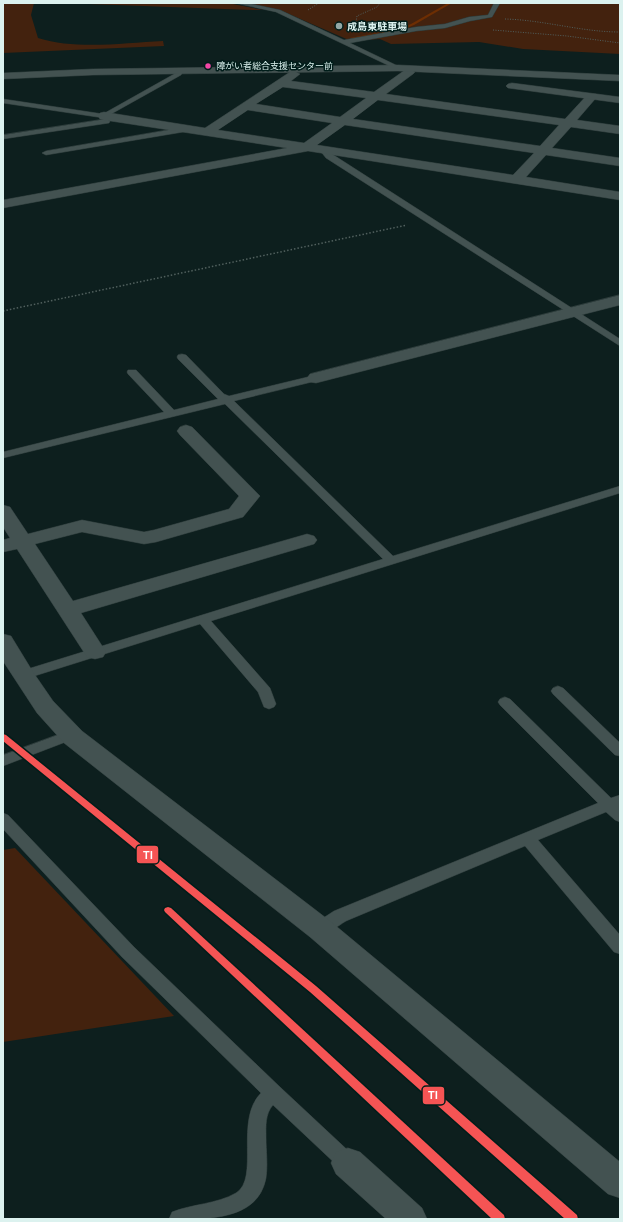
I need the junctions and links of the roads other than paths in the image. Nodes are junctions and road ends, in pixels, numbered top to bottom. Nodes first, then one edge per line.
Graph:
1 (238, 3) edge
2 (497, 3) edge
3 (499, 13) dead end
4 (490, 16) junction
5 (343, 42) junction
6 (300, 68) junction
7 (181, 70) junction
8 (403, 70) junction
9 (3, 76) edge
10 (620, 78) edge
11 (281, 83) junction
12 (377, 96) junction
13 (592, 96) junction
14 (620, 100) edge
15 (3, 101) edge
16 (244, 106) junction
17 (104, 116) junction
18 (120, 119) junction
19 (343, 121) junction
20 (568, 123) junction
21 (186, 129) junction
22 (620, 130) edge
23 (207, 132) junction
24 (3, 137) edge
25 (307, 147) junction
26 (326, 150) junction
27 (543, 151) junction
28 (46, 153) dead end
29 (620, 162) edge
30 (516, 180) junction
31 (620, 196) edge
32 (3, 204) edge
33 (620, 300) edge
34 (572, 312) junction
35 (620, 343) edge
36 (182, 357) dead end
37 (132, 372) dead end
38 (316, 378) joint
39 (226, 399) junction
40 (171, 413) junction
41 (186, 431) dead end
42 (3, 455) edge
43 (620, 489) edge
44 (3, 511) edge
45 (308, 540) dead end
46 (13, 544) edge
47 (392, 560) junction
48 (67, 610) junction
49 (203, 619) junction
50 (3, 640) edge
51 (95, 652) junction
52 (23, 675) junction
53 (558, 691) dead end
54 (505, 702) dead end
55 (269, 704) dead end
56 (71, 735) junction
57 (620, 751) edge
58 (3, 761) edge
59 (616, 807) edge
60 (3, 819) edge
61 (527, 838) junction
62 (320, 929) junction
63 (620, 947) edge
64 (273, 1093) junction
65 (348, 1163) joint
66 (620, 1183) edge
67 (179, 1219) edge
68 (410, 1219) edge

1 - 5 lane
2 - 4 lane
3 - 4 lane
4 - 5 lane
5 - 8 lane
6 - 7 street
6 - 8 street
6 - 11 street
7 - 9 street
7 - 17 lane
8 - 10 street
8 - 12 street
8 - 13 street
11 - 12 street
11 - 16 street
12 - 19 street
12 - 20 street
13 - 14 street
13 - 20 street
15 - 17 lane
16 - 19 street
16 - 23 street
17 - 18 street
18 - 21 street
18 - 24 lane
19 - 25 street
19 - 27 street
20 - 22 street
20 - 27 street
21 - 23 street
21 - 28 lane
23 - 25 street
25 - 26 street
25 - 32 street
26 - 30 street
26 - 34 lane
27 - 29 street
27 - 30 street
30 - 31 street
33 - 34 street
34 - 35 lane
34 - 38 street
36 - 39 lane
37 - 40 lane
38 - 39 lane
39 - 40 lane
39 - 47 lane
40 - 42 lane
41 - 46 street
43 - 47 lane
44 - 46 street
45 - 48 street
46 - 48 street
47 - 49 lane
48 - 51 street
49 - 51 lane
49 - 55 lane
50 - 52 street
51 - 52 lane
52 - 56 street
53 - 57 lane
54 - 59 lane
56 - 58 lane
56 - 62 street
59 - 61 lane
60 - 64 lane
61 - 62 lane
61 - 63 lane
62 - 66 street
64 - 65 lane
64 - 67 lane
65 - 68 street

